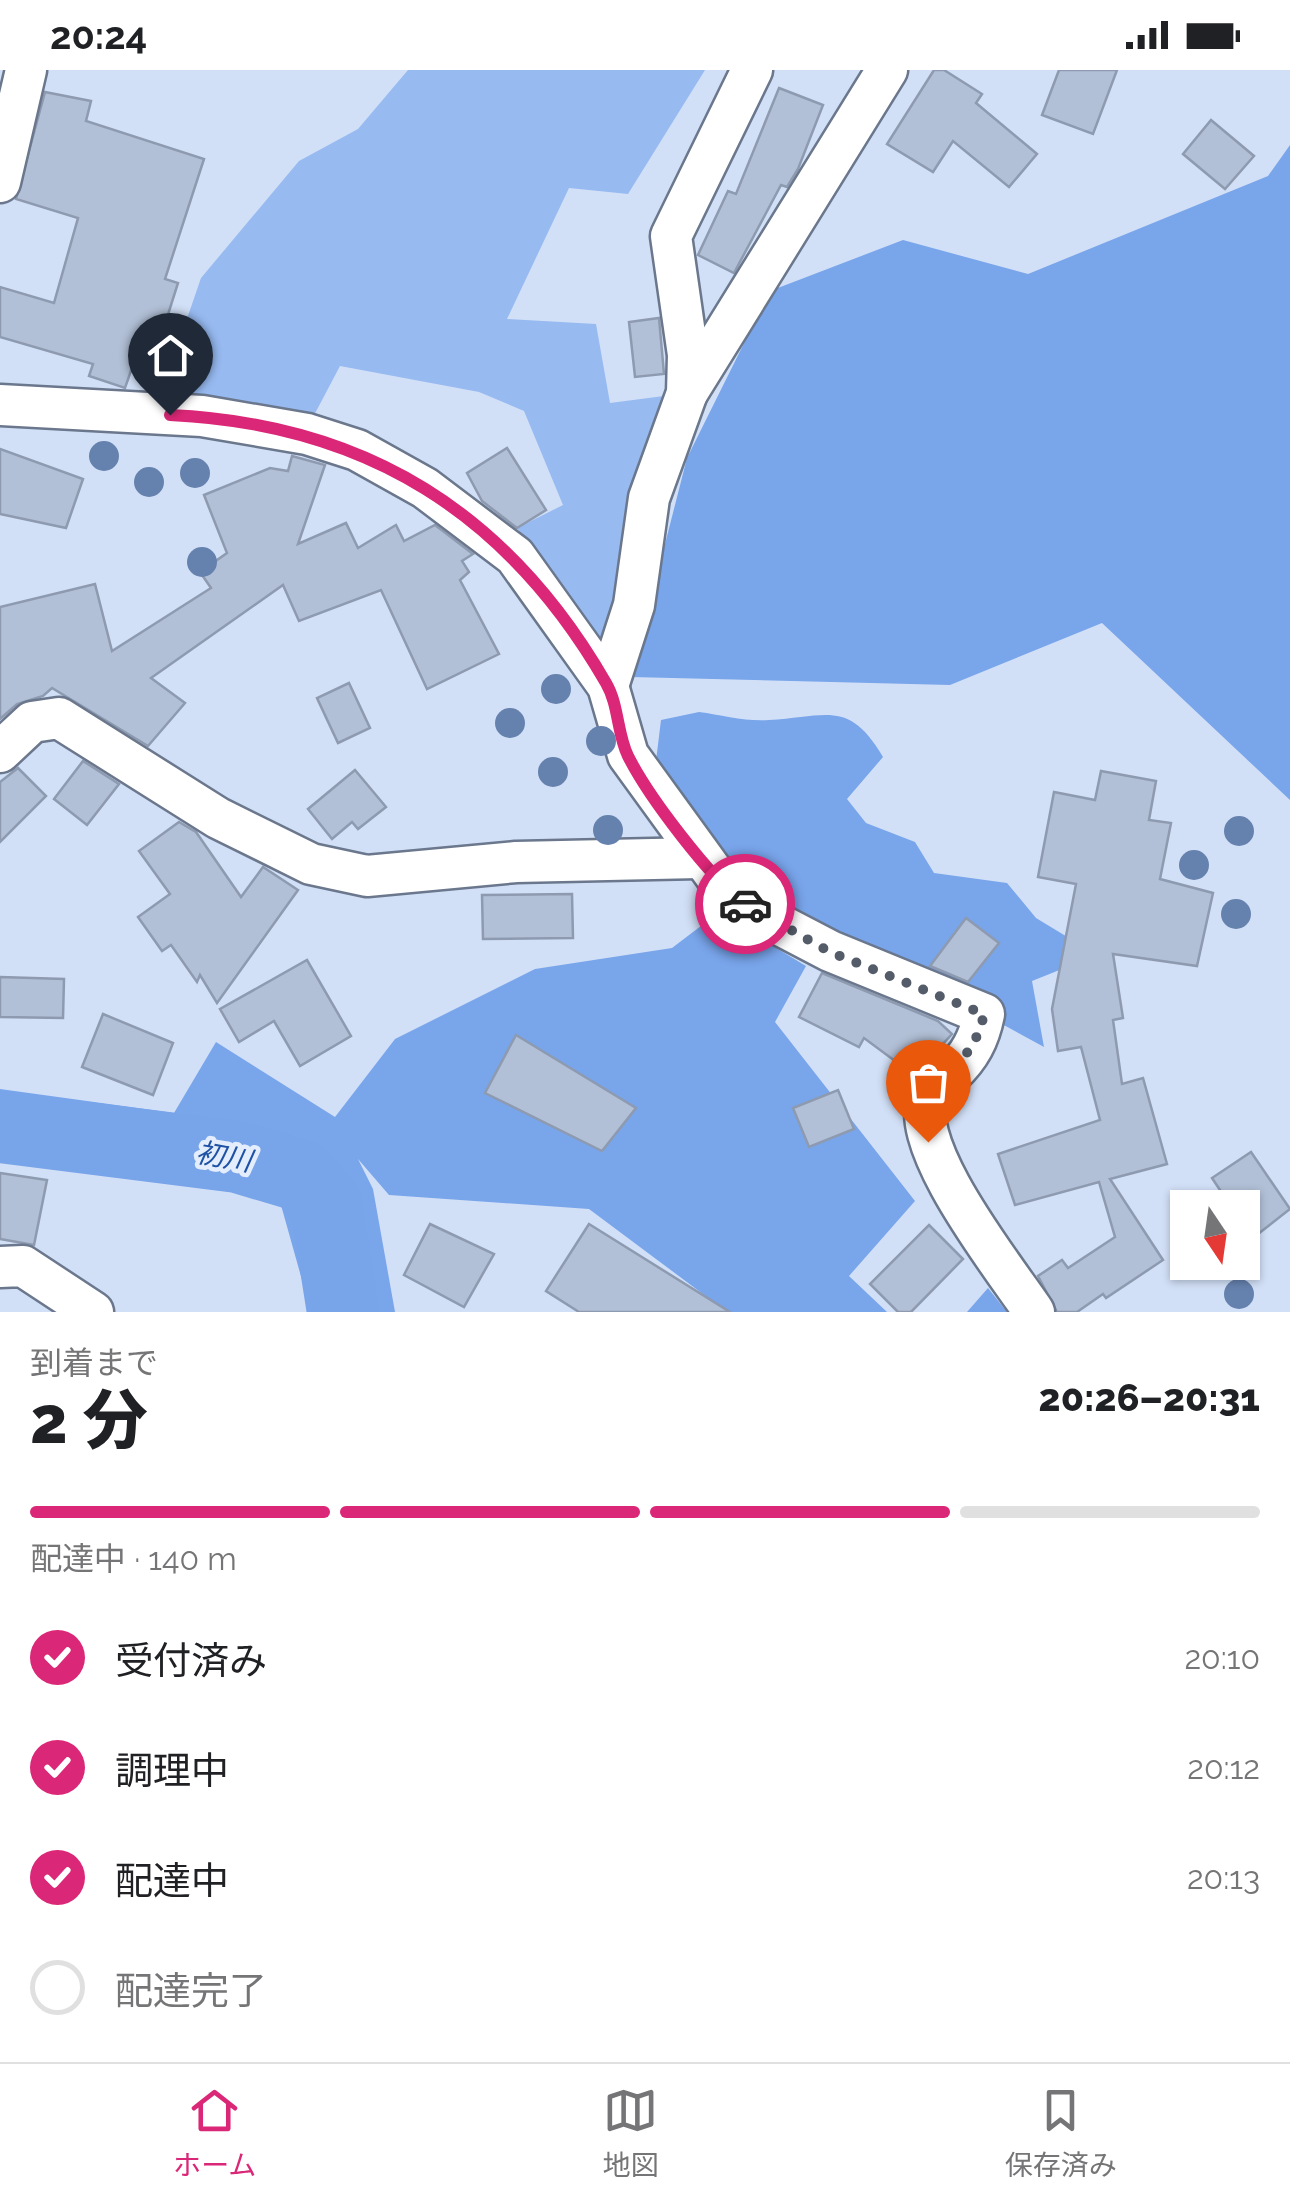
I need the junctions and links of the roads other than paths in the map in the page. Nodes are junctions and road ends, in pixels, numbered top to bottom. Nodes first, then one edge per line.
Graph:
1 (26, 70) edge
2 (752, 70) edge
3 (887, 70) edge
4 (0, 182) edge
5 (687, 393) junction
6 (0, 404) edge
7 (608, 686) junction
8 (0, 752) edge
9 (699, 858) junction
10 (0, 1267) edge
11 (93, 1312) edge
12 (1034, 1312) edge

1 - 4 street
2 - 5 street
3 - 5 street
5 - 7 street
6 - 7 street
7 - 9 street
8 - 9 street
9 - 12 street
10 - 11 street

